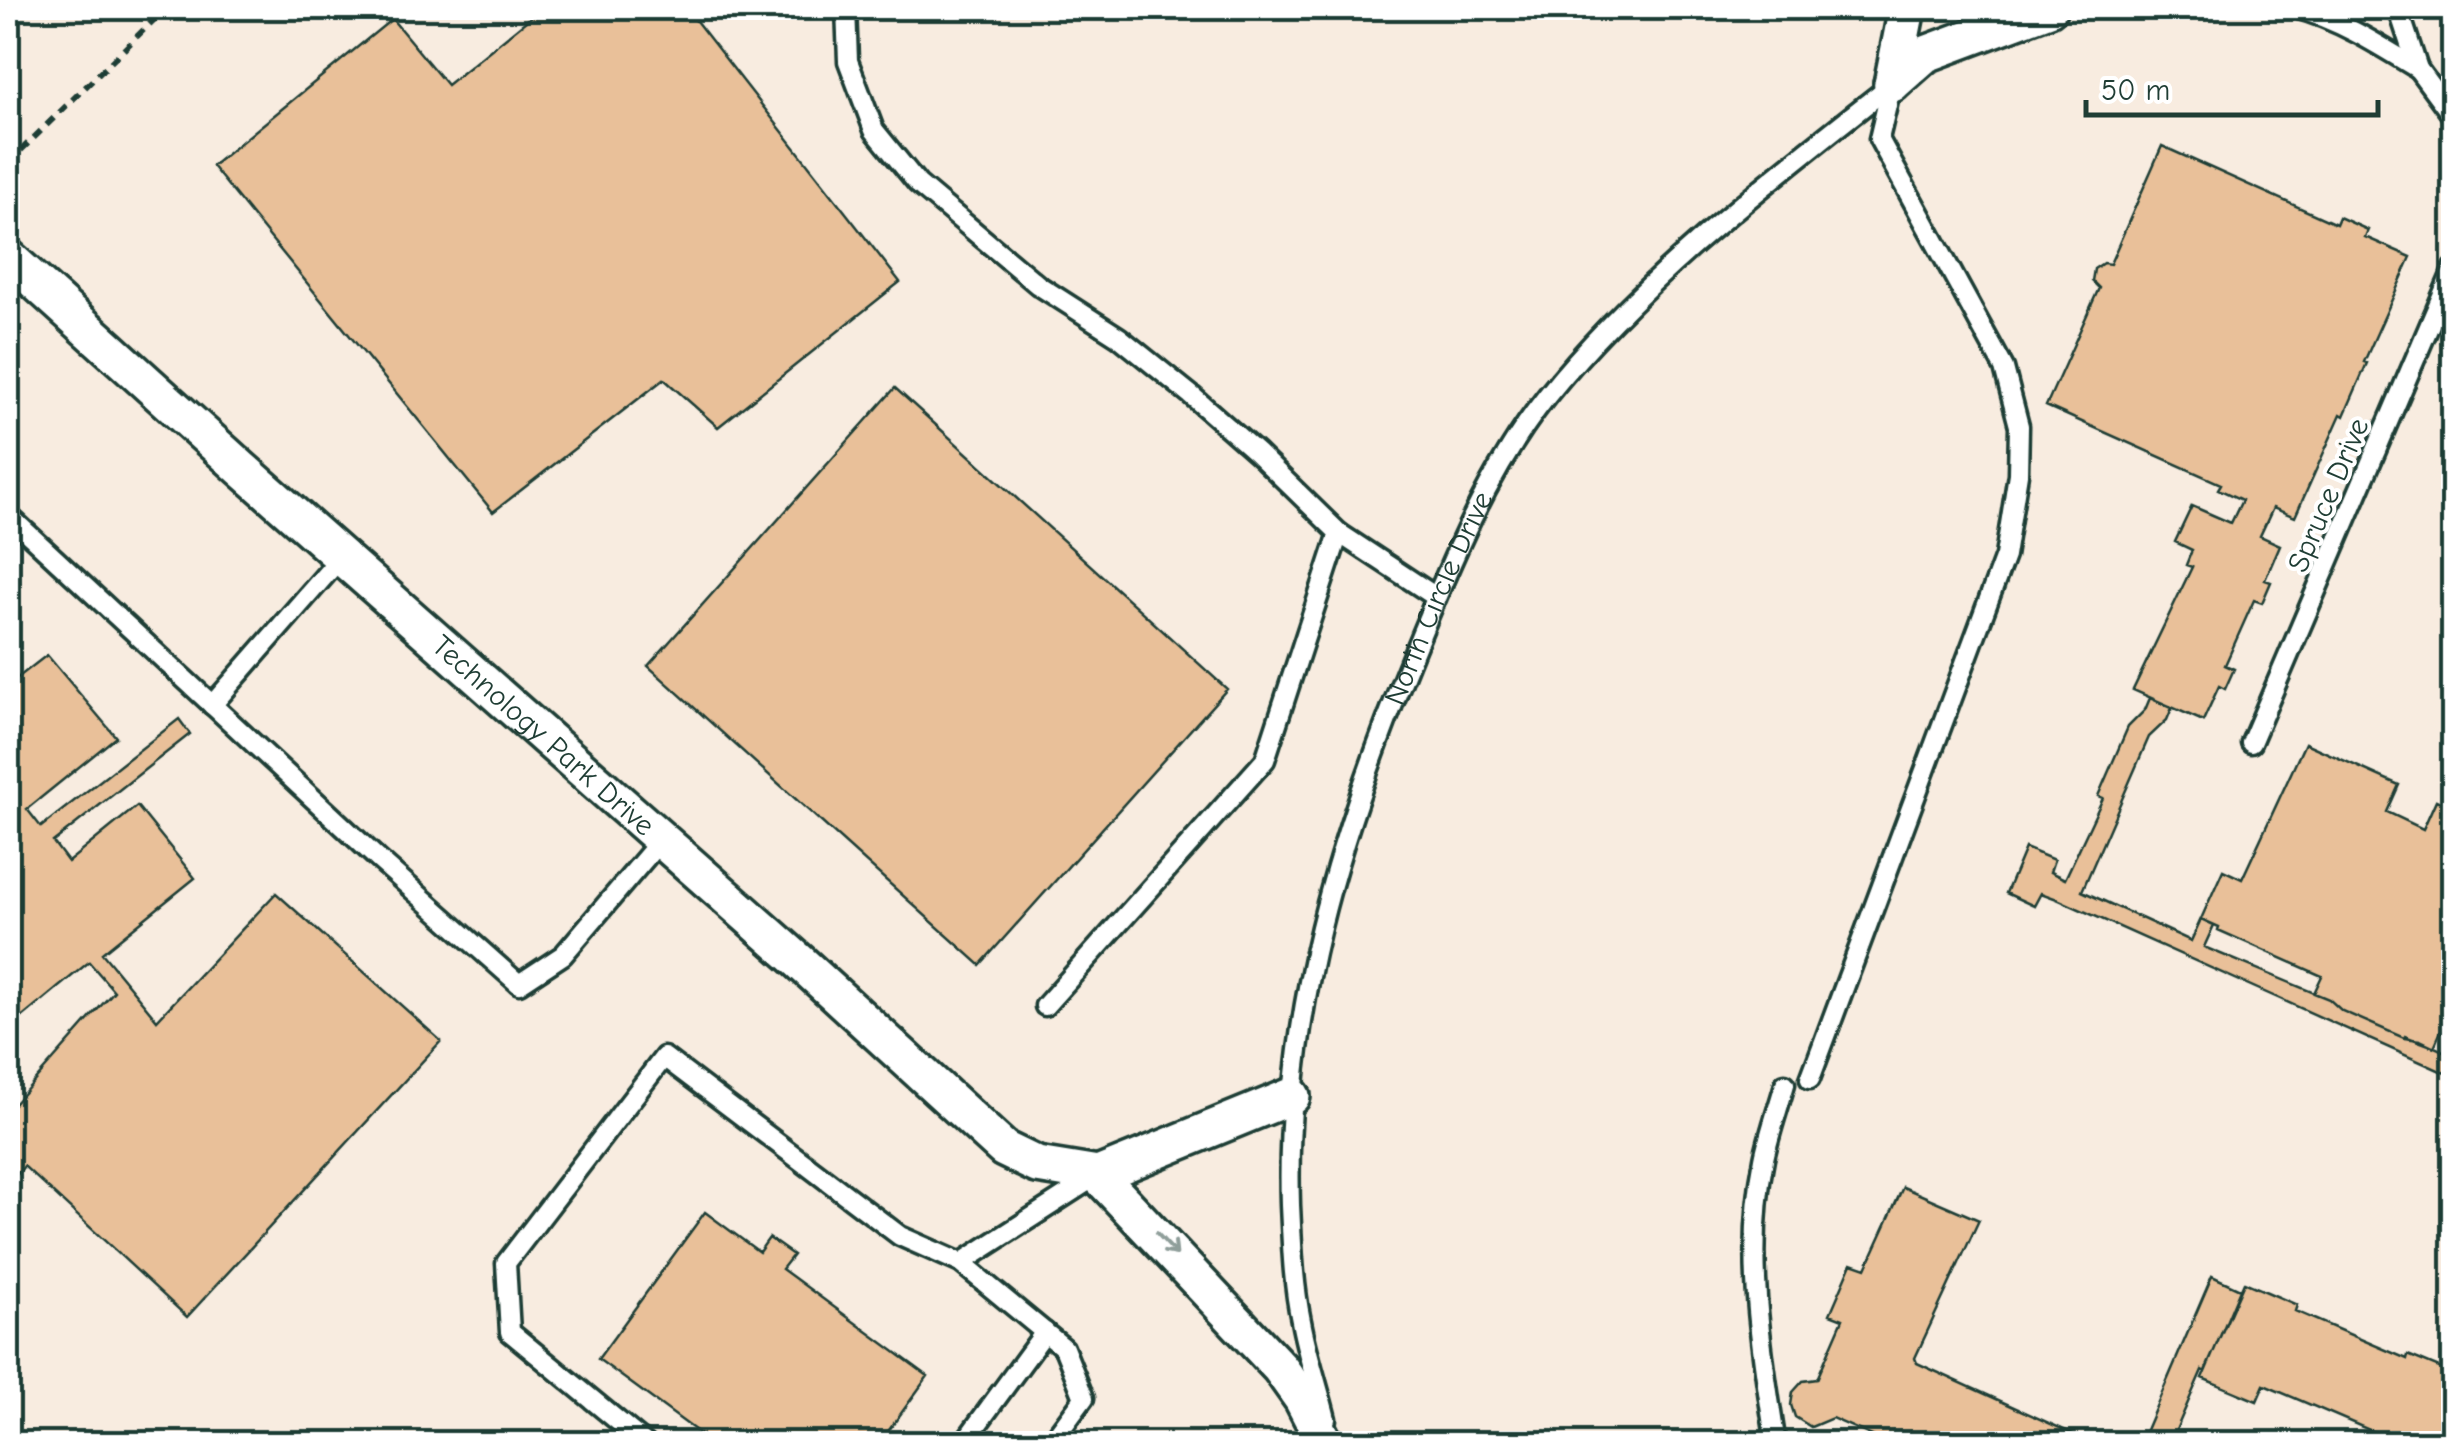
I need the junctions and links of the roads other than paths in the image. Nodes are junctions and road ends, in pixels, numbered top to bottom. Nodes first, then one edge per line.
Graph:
1 (846, 8) edge
2 (1907, 8) edge
3 (2049, 8) edge
4 (2295, 8) edge
5 (2398, 8) edge
6 (2418, 69) junction
7 (1892, 84) junction
8 (2454, 118) edge
9 (8, 257) edge
10 (2454, 268) edge
11 (8, 515) edge
12 (1339, 534) junction
13 (341, 556) junction
14 (1436, 597) junction
15 (212, 706) junction
16 (2251, 743) dead end
17 (661, 840) junction
18 (1045, 1006) dead end
19 (1810, 1079) dead end
20 (1785, 1084) dead end
21 (1292, 1096) junction
22 (1098, 1175) junction
23 (961, 1264) junction
24 (1045, 1332) junction
25 (646, 1444) edge
26 (963, 1444) edge
27 (1050, 1444) edge
28 (1326, 1444) edge
29 (1333, 1444) edge
30 (1776, 1444) edge

1 - 12 lane
2 - 7 street
3 - 7 street, North Circle Drive
4 - 6 lane
5 - 6 lane
6 - 8 lane
7 - 14 lane, North Circle Drive
7 - 19 lane
9 - 13 street, Technology Park Drive
10 - 16 lane, Spruce Drive
11 - 15 lane
12 - 14 lane
12 - 18 lane
13 - 15 lane
13 - 17 street, Technology Park Drive
14 - 21 lane, North Circle Drive
15 - 17 lane
17 - 22 street, Technology Park Drive
20 - 30 lane
21 - 22 street
21 - 29 lane, North Circle Drive
22 - 23 lane
22 -> 28 street
23 - 24 lane
23 - 25 lane
24 - 26 lane
24 - 27 lane

